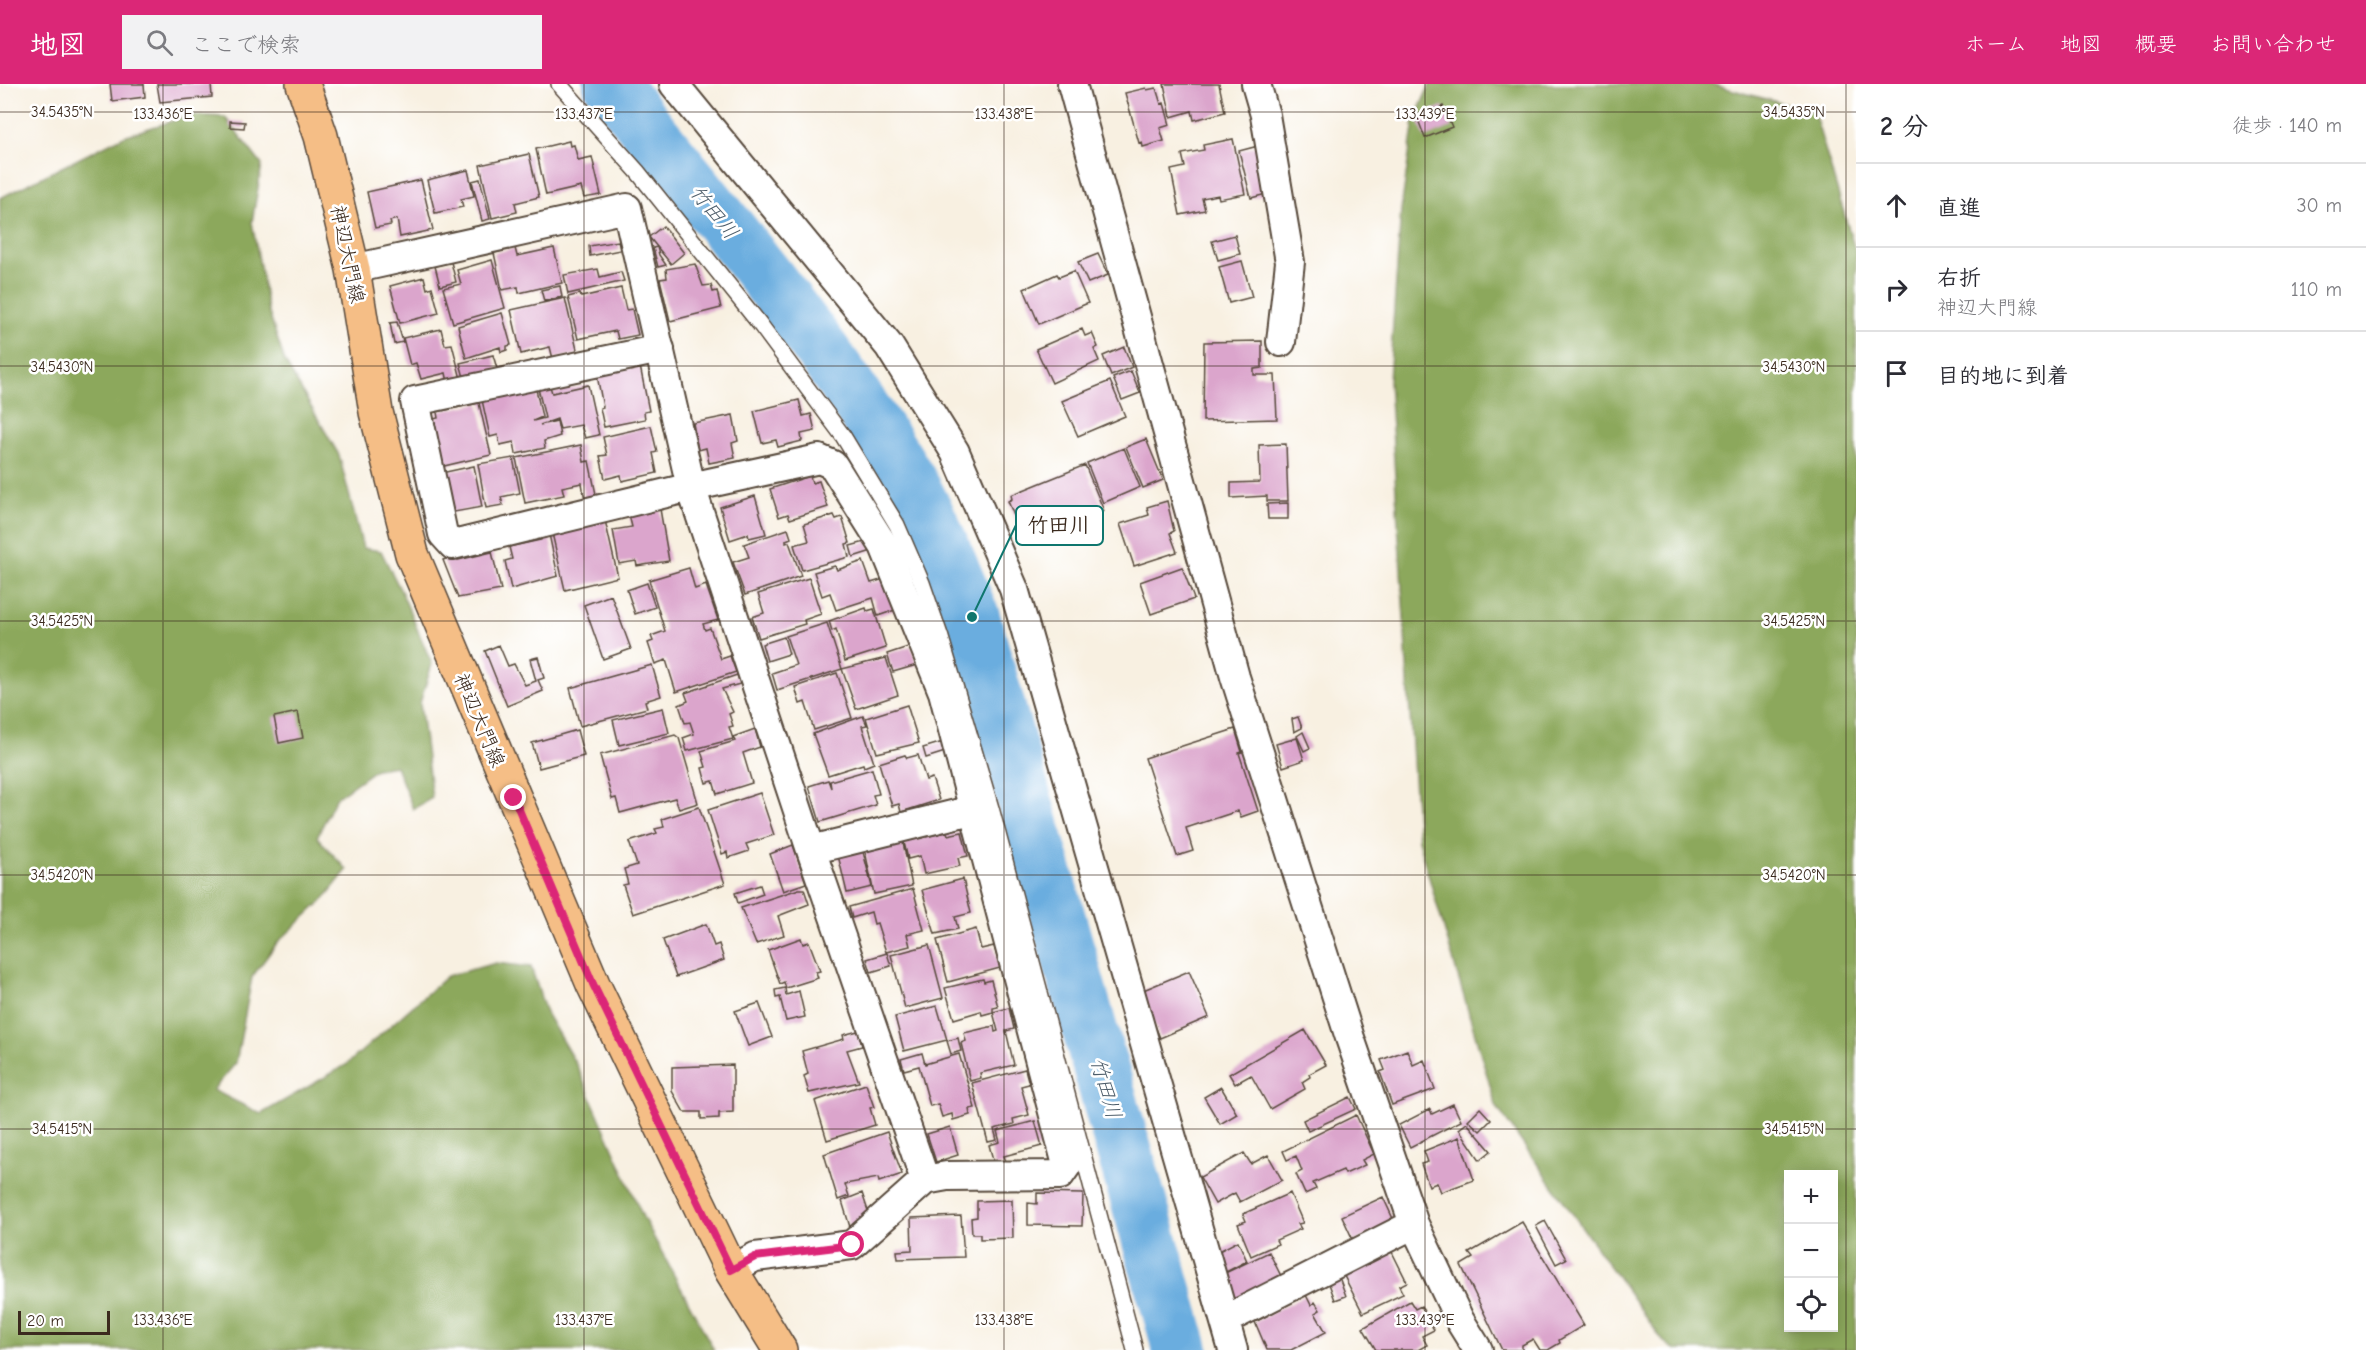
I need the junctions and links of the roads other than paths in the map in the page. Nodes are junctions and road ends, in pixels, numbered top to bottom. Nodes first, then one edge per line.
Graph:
1 (303, 84) edge
2 (559, 84) edge
3 (674, 84) edge
4 (1072, 84) edge
5 (1256, 84) edge
6 (353, 269) junction
7 (1281, 342) dead end
8 (660, 349) junction
9 (691, 487) junction
10 (972, 810) junction
11 (811, 850) junction
12 (925, 1180) junction
13 (1414, 1224) junction
14 (731, 1270) junction
15 (1224, 1320) junction
16 (780, 1350) edge
17 (1136, 1350) edge
18 (1233, 1350) edge
19 (1478, 1350) edge

1 - 6 main road, 神辺大門線
2 - 17 lane
3 - 15 street
4 - 13 street
5 - 7 street
6 - 8 street
6 - 14 main road, 神辺大門線
8 - 9 street
8 - 9 street
9 - 10 street
9 - 11 street
10 - 11 street
10 - 12 street
11 - 12 street
12 - 14 street
13 - 15 street
13 - 19 street
14 - 16 main road, 神辺大門線
15 - 18 street

